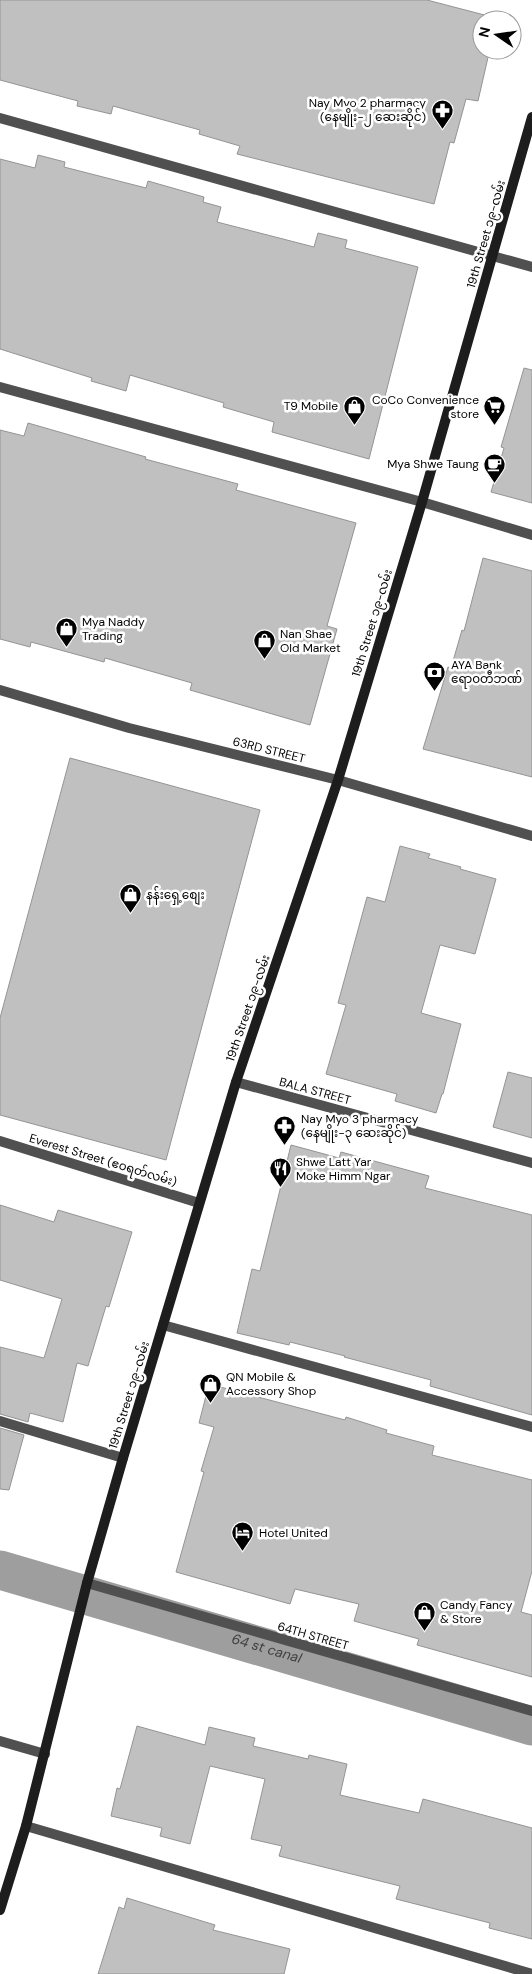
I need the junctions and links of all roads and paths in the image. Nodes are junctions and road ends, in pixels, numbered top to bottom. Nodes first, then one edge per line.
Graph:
1 (532, 117) edge
2 (0, 118) edge
3 (493, 255) junction
4 (532, 266) edge
5 (0, 387) edge
6 (422, 502) junction
7 (532, 535) edge
8 (0, 690) edge
9 (338, 780) junction
10 (532, 836) edge
11 (236, 1082) junction
12 (0, 1141) edge
13 (532, 1163) edge
14 (199, 1203) junction
15 (163, 1325) junction
16 (0, 1421) edge
17 (532, 1427) edge
18 (123, 1458) junction
19 (86, 1587) junction
20 (532, 1712) edge
21 (0, 1741) edge
22 (45, 1754) junction
23 (26, 1826) junction
24 (0, 1910) edge
25 (532, 1974) edge

1 - 3 street, 19th Street ၁၉−လမ်း
2 - 3 street
3 - 4 street
3 - 6 street, 19th Street ၁၉−လမ်း
5 - 6 street
6 - 7 street
6 - 9 street, 19th Street ၁၉−လမ်း
8 - 9 street, 63RD STREET
9 - 10 street, 63RD STREET
9 - 11 street, 19th Street ၁၉−လမ်း
11 - 13 street, BALA STREET
11 - 14 street, 19th Street ၁၉−လမ်း
12 - 14 street, Everest Street (ဧ၀ရတ်လမ်း)
14 - 15 street, 19th Street ၁၉−လမ်း
15 - 17 street
15 - 18 street, 19th Street ၁၉−လမ်း
16 - 18 street
18 - 19 street, 19th Street ၁၉−လမ်း
19 - 20 street, 64TH STREET
19 - 22 street, 19th Street ၁၉−လမ်း
21 - 22 street
22 - 23 street, 19th Street ၁၉−လမ်း
23 - 24 street, 19th Street ၁၉−လမ်း
23 - 25 street

